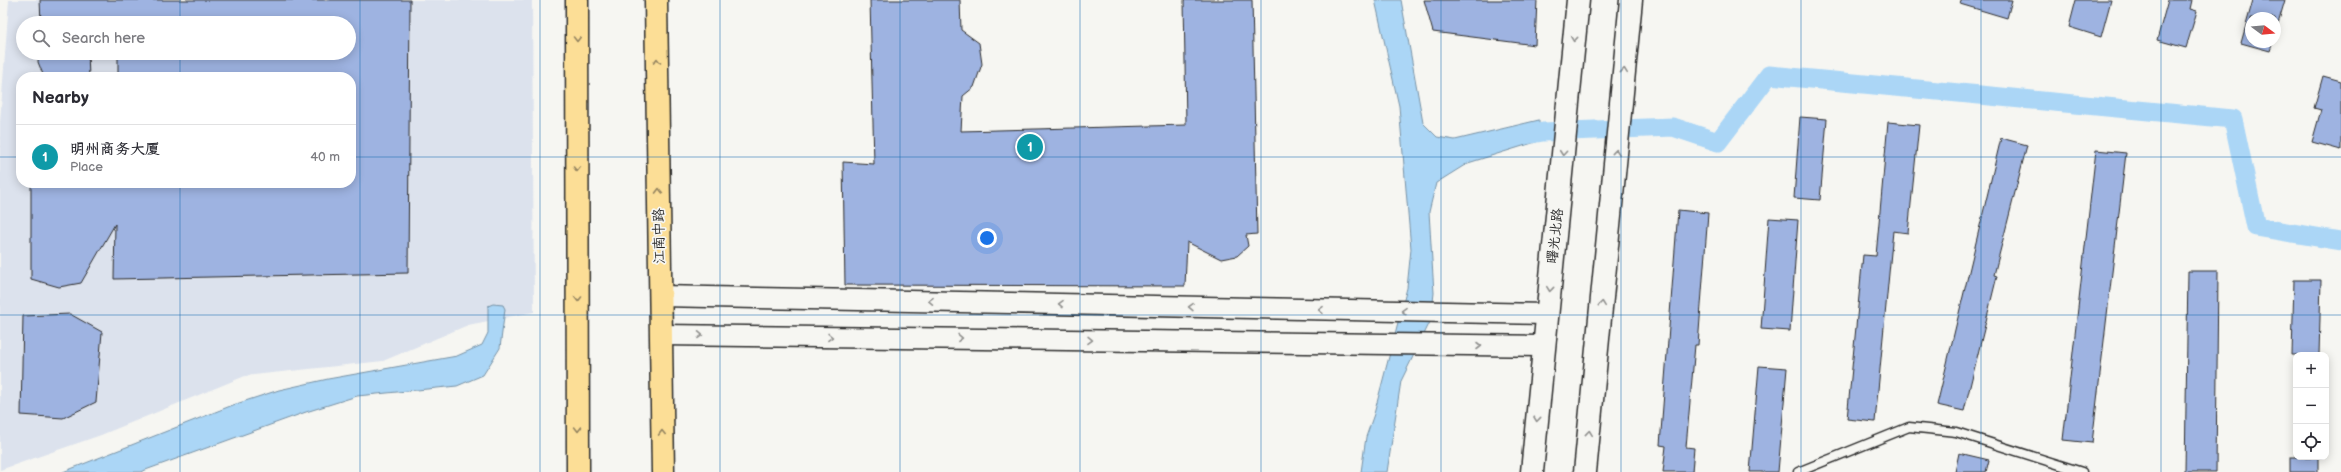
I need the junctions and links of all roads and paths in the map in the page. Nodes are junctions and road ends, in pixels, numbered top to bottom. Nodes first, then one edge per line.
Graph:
1 (577, 0) edge
2 (656, 0) edge
3 (1578, 0) edge
4 (1631, 0) edge
5 (660, 296) junction
6 (1547, 314) junction
7 (661, 335) junction
8 (1544, 346) junction
9 (578, 472) edge
10 (663, 472) edge
11 (1532, 472) edge
12 (1586, 472) edge
13 (1798, 472) edge
14 (2082, 472) edge

1 -> 9 main road
5 -> 2 main road, 江南中路
3 -> 6 main road, 曙光北路
12 -> 4 main road
6 -> 5 street
5 - 7 main road, 江南中路
6 - 8 main road, 曙光北路
7 -> 8 street
10 -> 7 main road, 江南中路
8 -> 11 main road, 曙光北路
13 - 14 lane

